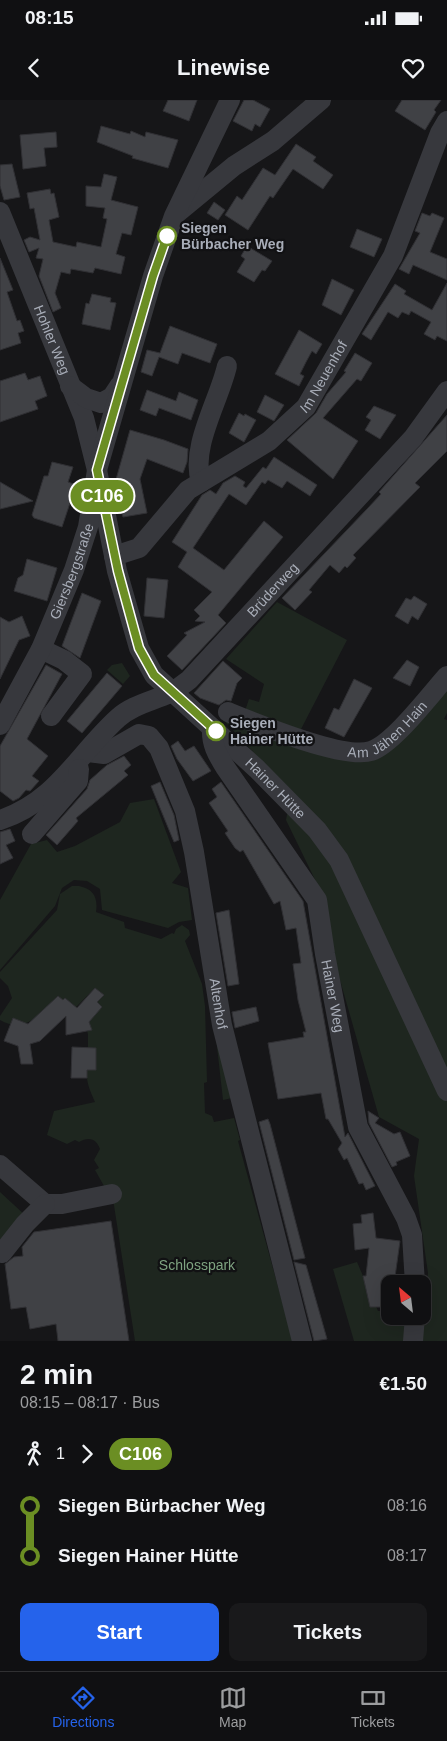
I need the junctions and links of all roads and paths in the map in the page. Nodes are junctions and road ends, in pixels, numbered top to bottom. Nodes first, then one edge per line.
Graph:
1 (230, 100) edge
2 (321, 100) edge
3 (447, 121) edge
4 (201, 158) junction
5 (234, 166) junction
6 (0, 212) edge
7 (174, 216) junction
8 (227, 366) dead end
9 (125, 376) junction
10 (70, 385) junction
11 (447, 391) edge
12 (97, 470) junction
13 (201, 482) junction
14 (116, 564) junction
15 (74, 570) junction
16 (41, 649) junction
17 (447, 676) edge
18 (172, 692) junction
19 (228, 712) dead end
20 (51, 716) dead end
21 (0, 725) edge
22 (212, 728) junction
23 (84, 757) junction
24 (0, 820) edge
25 (32, 834) dead end
26 (447, 1091) edge
27 (0, 1165) edge
28 (112, 1194) dead end
29 (46, 1204) junction
30 (10, 1249) dead end
31 (414, 1275) edge
32 (302, 1341) edge

1 - 4 street, Giersbergstraße
2 - 5 street
3 - 13 street, Im Neuenhof
4 - 5 street
4 - 7 street, Giersbergstraße
5 - 7 street
6 - 10 street, Hohler Weg
7 - 9 street, Giersbergstraße
8 - 13 street
9 - 10 street
9 - 12 street, Giersbergstraße
10 - 12 street, Hohler Weg
11 - 18 street, Brüderweg
12 - 14 street, Hainer Hütte
12 - 15 street, Giersbergstraße
13 - 14 street, Im Neuenhof
14 - 15 street
14 - 18 street, Hainer Hütte
15 - 16 street, Giersbergstraße
16 - 20 street
16 - 21 street, Giersbergstraße
17 - 19 street, Am Jähen Hain
18 - 22 street, Hainer Hütte
18 - 23 street, Brüderweg
22 - 26 street, Hainer Hütte
22 - 31 street, Hainer Weg
23 - 24 street, Brüderweg
23 - 25 street, Brüderweg
23 - 32 street, Altenhof
27 - 29 street
28 - 29 street
29 - 30 street

